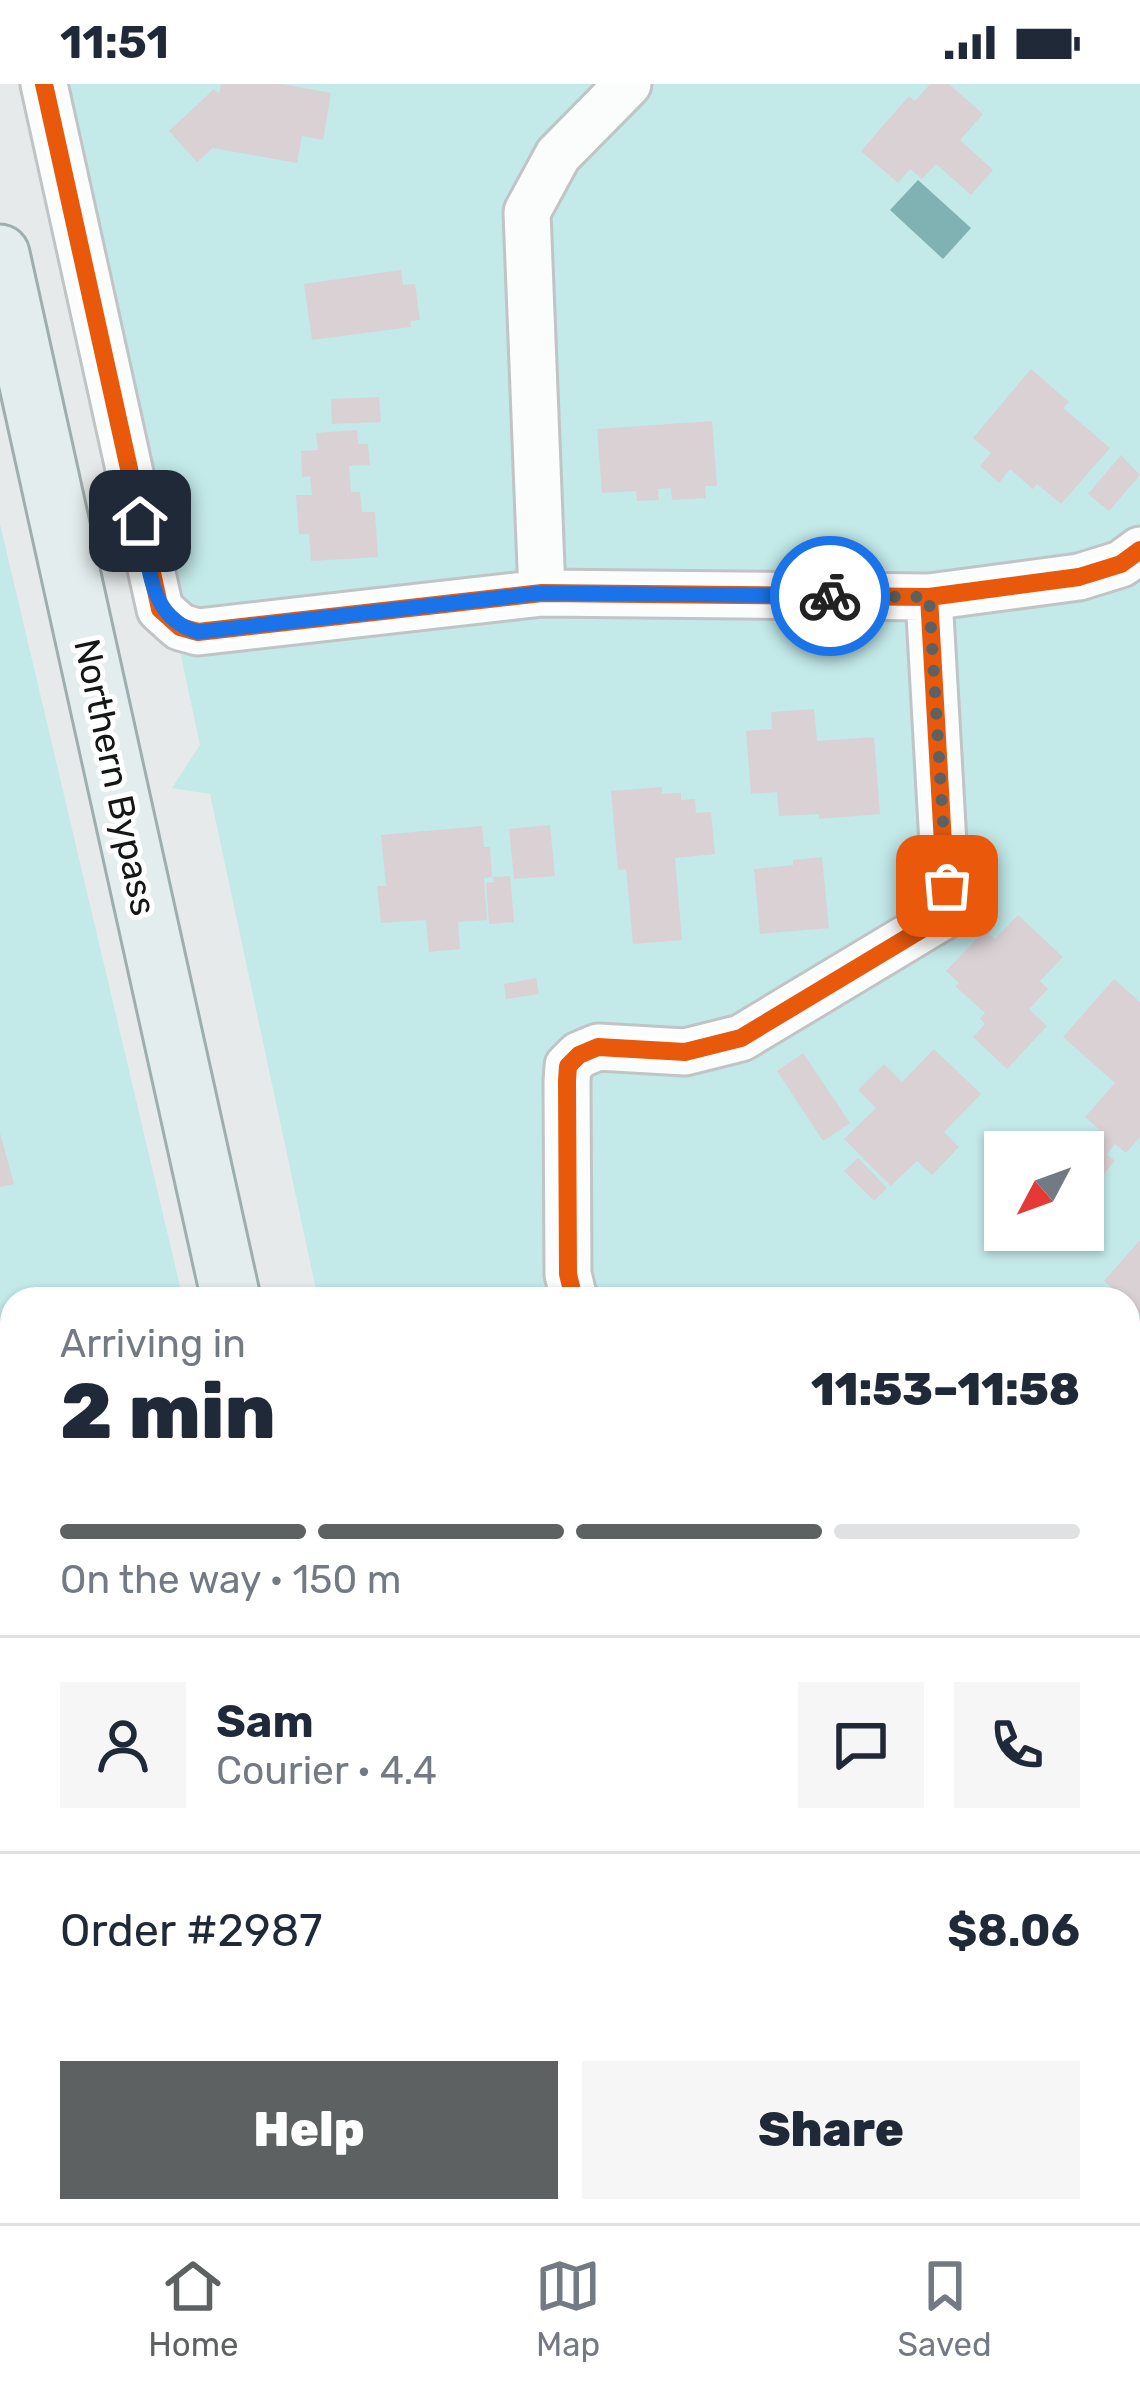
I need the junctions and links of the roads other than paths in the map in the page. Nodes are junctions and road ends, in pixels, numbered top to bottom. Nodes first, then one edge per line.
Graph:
1 (44, 84) edge
2 (628, 84) edge
3 (0, 254) edge
4 (1140, 550) edge
5 (542, 593) junction
6 (929, 597) junction
7 (228, 1287) edge
8 (571, 1287) edge

1 - 5 street
2 - 5 street
3 - 7 main road, Northern Bypass
4 - 6 street
5 - 6 street
6 - 8 street

